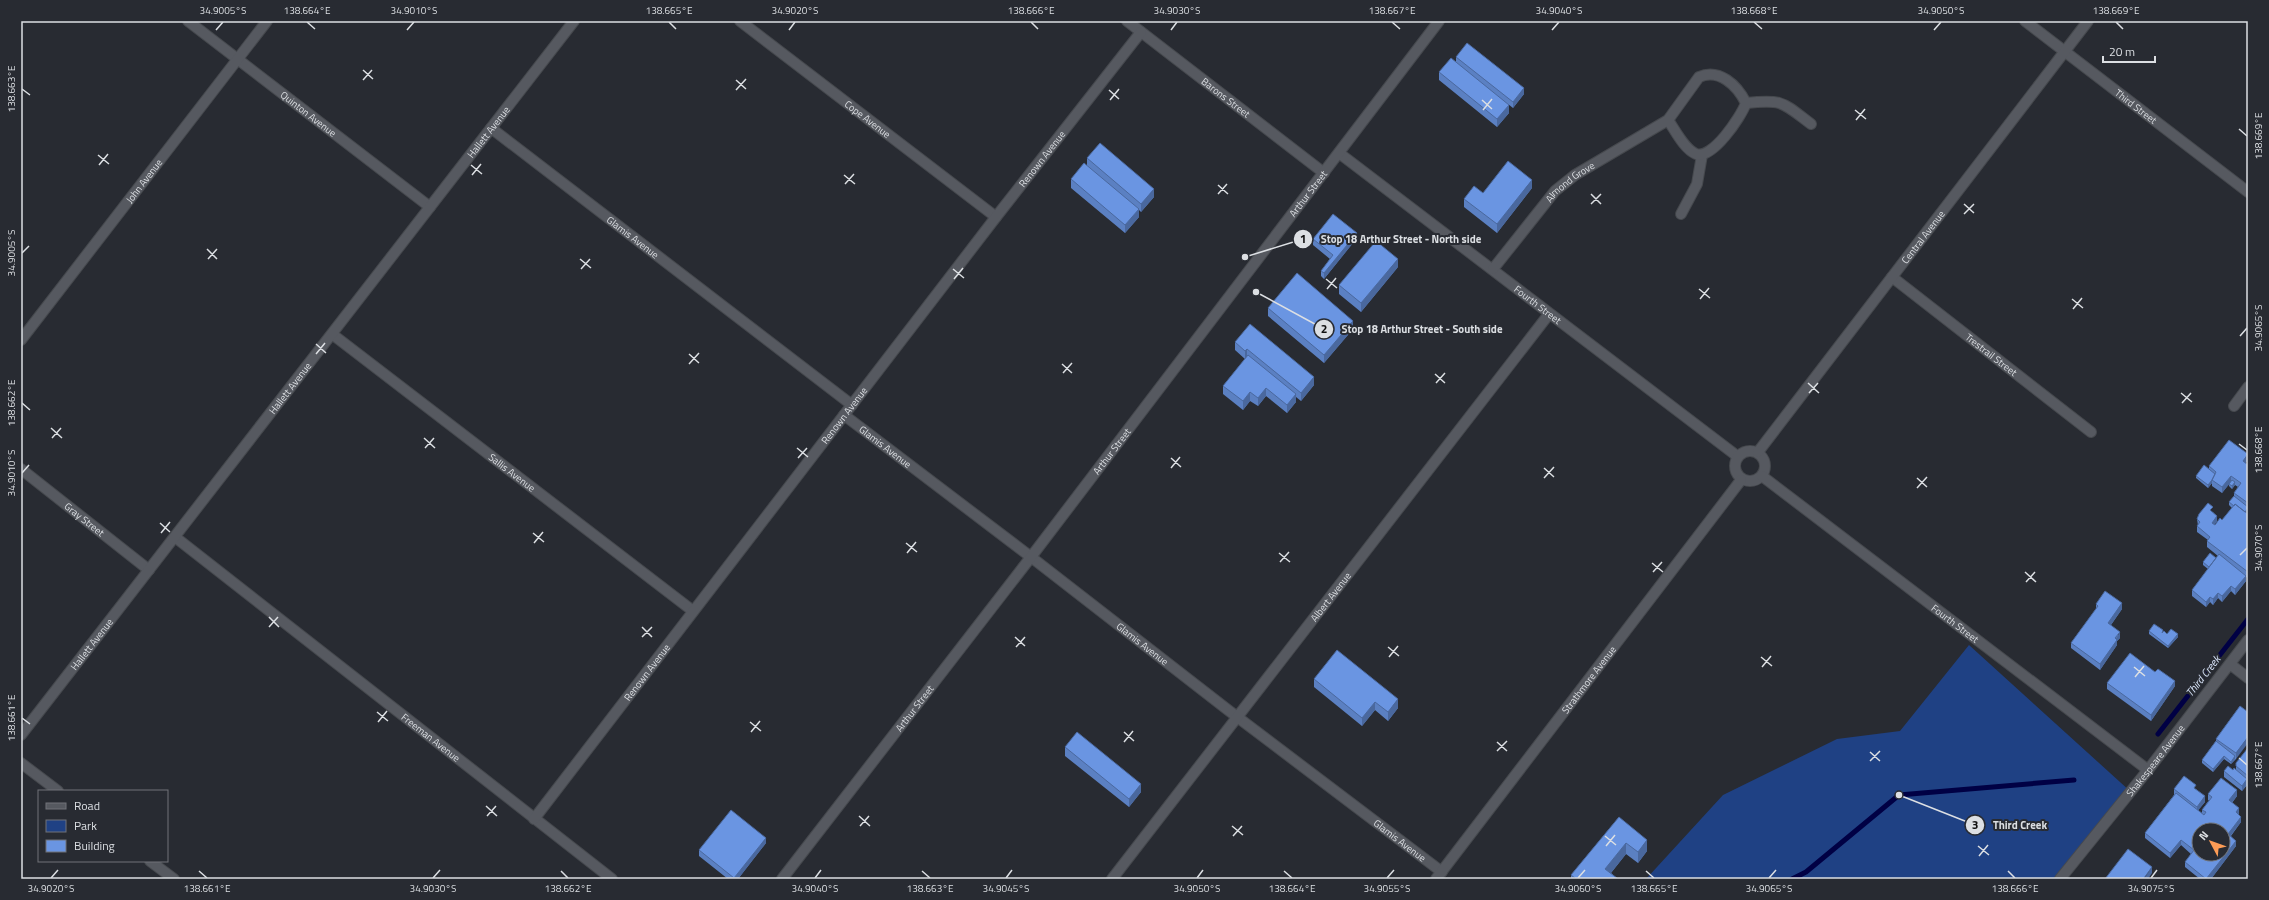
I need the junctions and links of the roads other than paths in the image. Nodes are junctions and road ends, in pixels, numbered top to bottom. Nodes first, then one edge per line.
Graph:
1 (188, 21) edge
2 (267, 21) edge
3 (574, 21) edge
4 (740, 21) edge
5 (1127, 21) edge
6 (1440, 21) edge
7 (2025, 21) edge
8 (2088, 21) edge
9 (1141, 32) junction
10 (2065, 51) junction
11 (238, 59) junction
12 (1746, 103) junction
13 (1668, 120) junction
14 (1811, 124) dead end
15 (491, 128) junction
16 (1340, 153) junction
17 (1702, 155) junction
18 (1324, 173) junction
19 (2248, 192) edge
20 (430, 207) junction
21 (1681, 214) dead end
22 (996, 217) junction
23 (1493, 269) junction
24 (1892, 277) junction
25 (1549, 314) junction
26 (332, 334) junction
27 (21, 340) edge
28 (2248, 388) edge
29 (852, 405) junction
30 (2234, 406) dead end
31 (844, 415) junction
32 (2091, 432) dead end
33 (1758, 452) junction
34 (1737, 456) junction
35 (21, 469) edge
36 (1762, 476) junction
37 (1741, 480) junction
38 (174, 537) junction
39 (1031, 557) junction
40 (149, 570) junction
41 (693, 611) junction
42 (2248, 640) edge
43 (2230, 664) junction
44 (2248, 678) edge
45 (1236, 717) junction
46 (21, 735) edge
47 (21, 763) edge
48 (2148, 770) junction
49 (57, 790) edge
50 (534, 819) junction
51 (151, 862) edge
52 (1439, 875) edge
53 (174, 879) edge
54 (612, 879) edge
55 (782, 879) edge
56 (1112, 879) edge
57 (2060, 879) edge

1 - 11 street, Quinton Avenue
2 - 11 street, John Avenue
3 - 15 street, Hallett Avenue
4 - 22 street, Cope Avenue
5 - 9 street, Barons Street
6 - 16 street, Arthur Street
7 - 10 street, Third Street
8 - 10 street, Central Avenue
9 - 18 street, Barons Street
9 - 22 street, Renown Avenue
10 - 19 street, Third Street
10 - 24 street, Central Avenue
11 - 20 street, Quinton Avenue
11 - 27 street, John Avenue
12 - 13 street, Almond Grove
12 - 14 street
12 - 17 street
13 - 17 street
13 - 23 street, Almond Grove
15 - 20 street, Hallett Avenue
15 - 29 street, Glamis Avenue
16 - 18 street, Arthur Street
16 - 23 street, Fourth Street
17 - 21 street
18 - 39 street, Arthur Street
20 - 26 street, Hallett Avenue
22 - 29 street, Renown Avenue
23 - 25 street, Fourth Street
24 - 32 street, Trestrail Street
24 - 33 street, Central Avenue
25 - 34 street, Fourth Street
25 - 45 street, Albert Avenue
26 - 38 street, Hallett Avenue
26 - 41 street, Sallis Avenue
28 - 30 street
29 - 31 street, Renown Avenue
31 - 39 street, Glamis Avenue
31 - 41 street, Renown Avenue
33 - 34 street
33 - 36 street
34 - 37 street
35 - 40 street, Gray Street
36 - 37 street
36 - 48 street, Fourth Street
37 - 52 street, Strathmore Avenue
38 - 40 street, Hallett Avenue
38 - 50 street, Freeman Avenue
39 - 45 street, Glamis Avenue
39 - 55 street, Arthur Street
40 - 46 street, Hallett Avenue
41 - 50 street, Renown Avenue
42 - 43 street, Shakespeare Avenue
43 - 44 street
43 - 48 street, Shakespeare Avenue
45 - 52 street, Glamis Avenue
45 - 56 street, Albert Avenue
47 - 49 street
48 - 57 street, Shakespeare Avenue
50 - 54 street, Freeman Avenue
51 - 53 street

